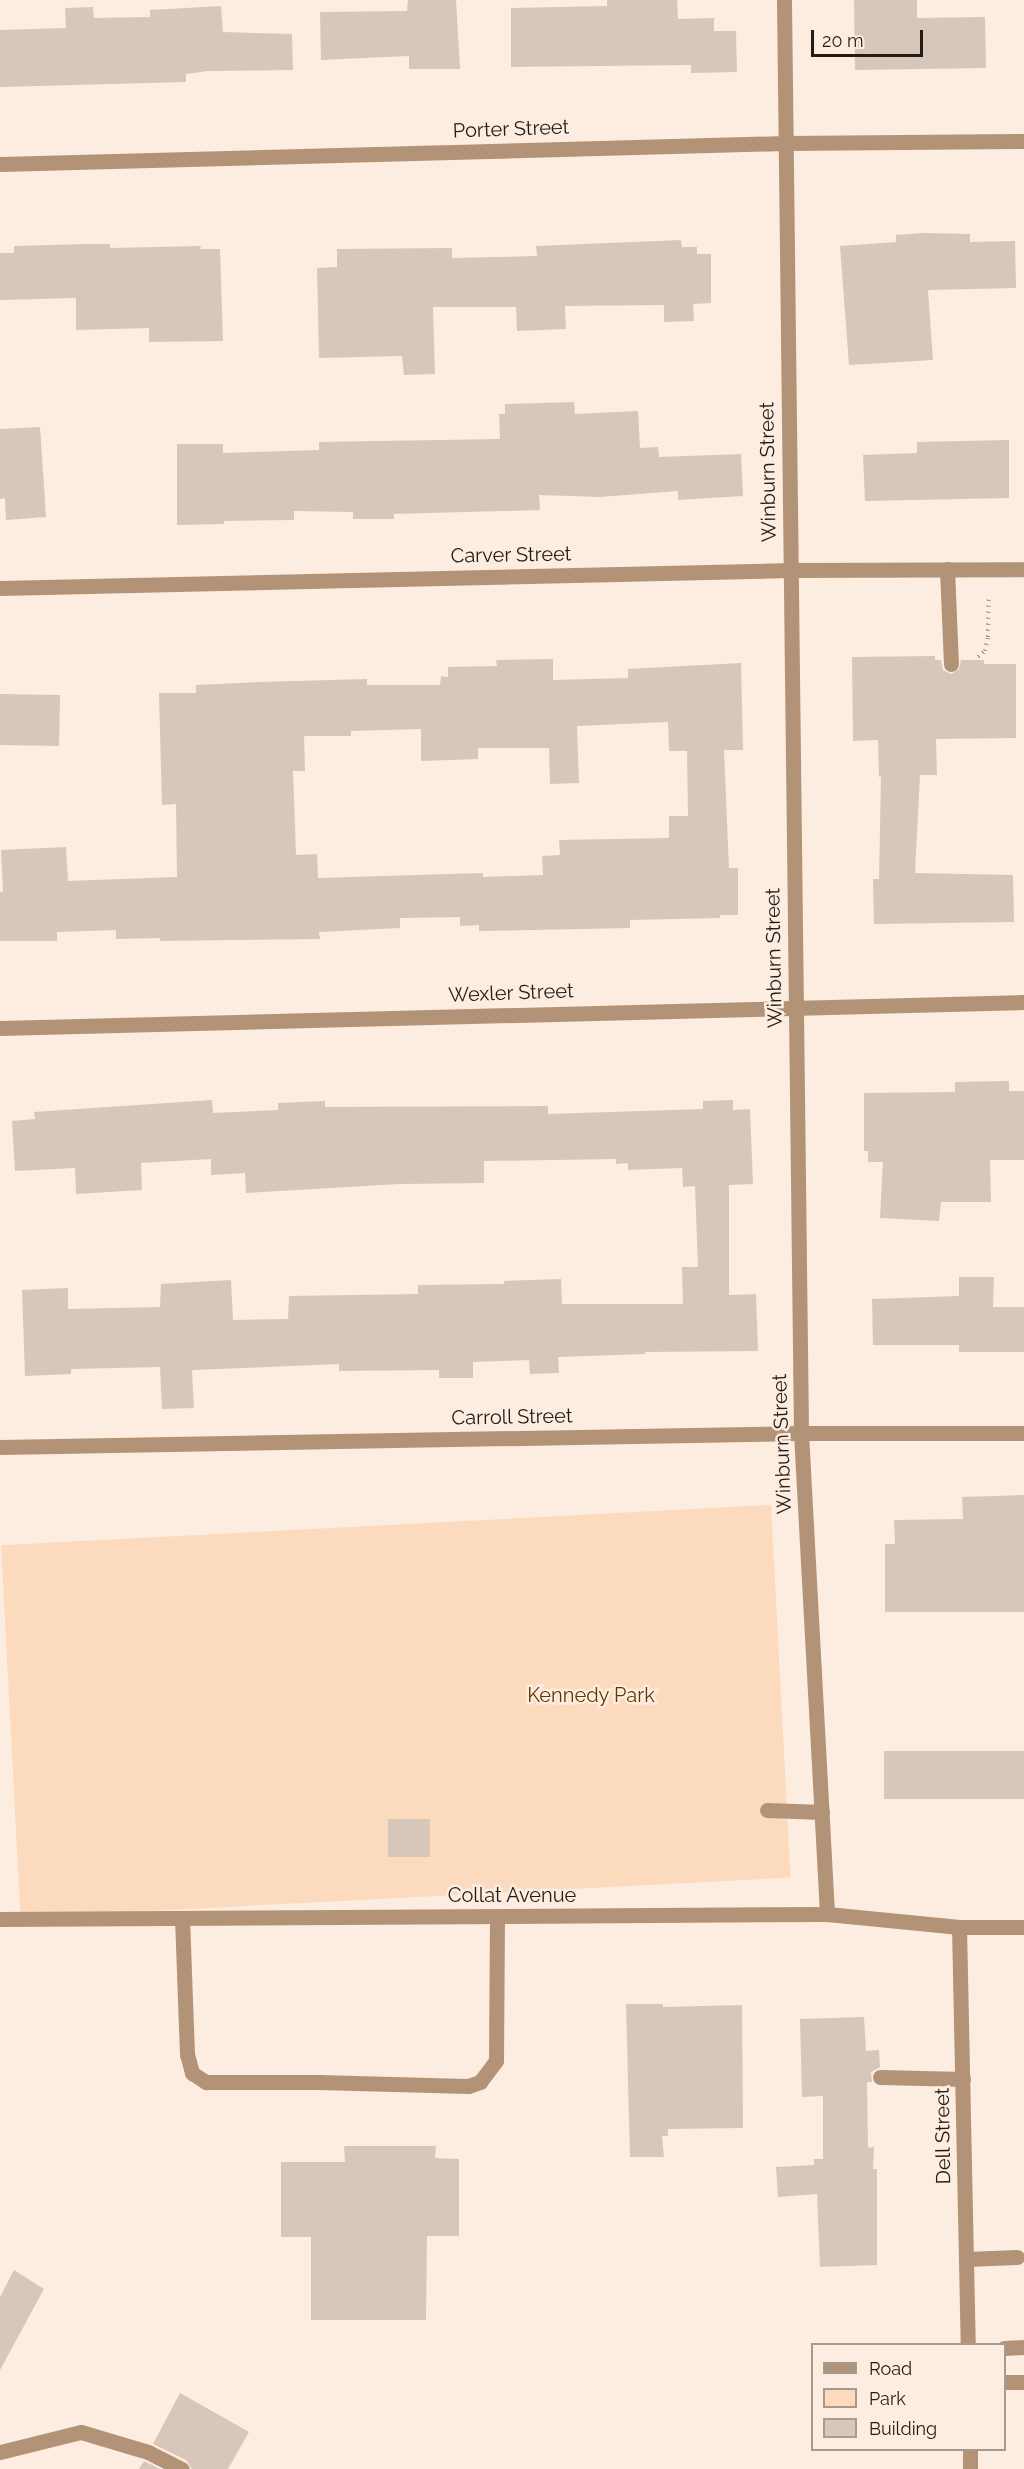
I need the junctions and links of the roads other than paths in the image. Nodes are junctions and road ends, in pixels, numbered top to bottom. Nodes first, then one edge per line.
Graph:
1 (784, 0) edge
2 (1024, 141) edge
3 (786, 143) junction
4 (0, 164) edge
5 (947, 569) junction
6 (1024, 569) edge
7 (791, 570) junction
8 (0, 588) edge
9 (951, 664) dead end
10 (1024, 1002) edge
11 (796, 1006) junction
12 (0, 1028) edge
13 (801, 1433) junction
14 (1024, 1433) edge
15 (0, 1447) edge
16 (767, 1810) dead end
17 (822, 1812) junction
18 (827, 1914) junction
19 (497, 1916) junction
20 (182, 1918) junction
21 (0, 1919) edge
22 (959, 1927) junction
23 (1024, 1927) edge
24 (880, 2077) dead end
25 (963, 2079) junction
26 (1017, 2257) dead end
27 (966, 2259) junction
28 (968, 2343) edge
29 (1024, 2347) edge
30 (1006, 2348) edge
31 (1006, 2382) edge
32 (1024, 2382) edge
33 (970, 2451) edge
34 (0, 2452) edge
35 (182, 2469) edge
36 (970, 2469) edge

1 - 3 street, Winburn Street
2 - 3 street, Porter Street
3 - 4 street, Porter Street
3 - 7 street, Winburn Street
5 - 6 street, Carver Street
5 - 7 street, Carver Street
5 - 9 street
7 - 8 street, Carver Street
7 - 11 street, Winburn Street
10 - 11 street, Wexler Street
11 - 12 street, Wexler Street
11 - 13 street, Winburn Street
13 - 14 street, Carroll Street
13 - 15 street, Carroll Street
13 - 17 street, Winburn Street
16 - 17 street
17 - 18 street, Winburn Street
18 - 19 street, Collat Avenue
18 - 22 street, Collat Avenue
19 - 20 street, Collat Avenue
19 - 20 street
20 - 21 street, Collat Avenue
22 - 23 street, Collat Avenue
22 - 25 street, Dell Street
24 - 25 street
25 - 27 street, Dell Street
26 - 27 street
27 - 28 street, Dell Street
29 - 30 street
31 - 32 street
33 - 36 street
34 - 35 street

